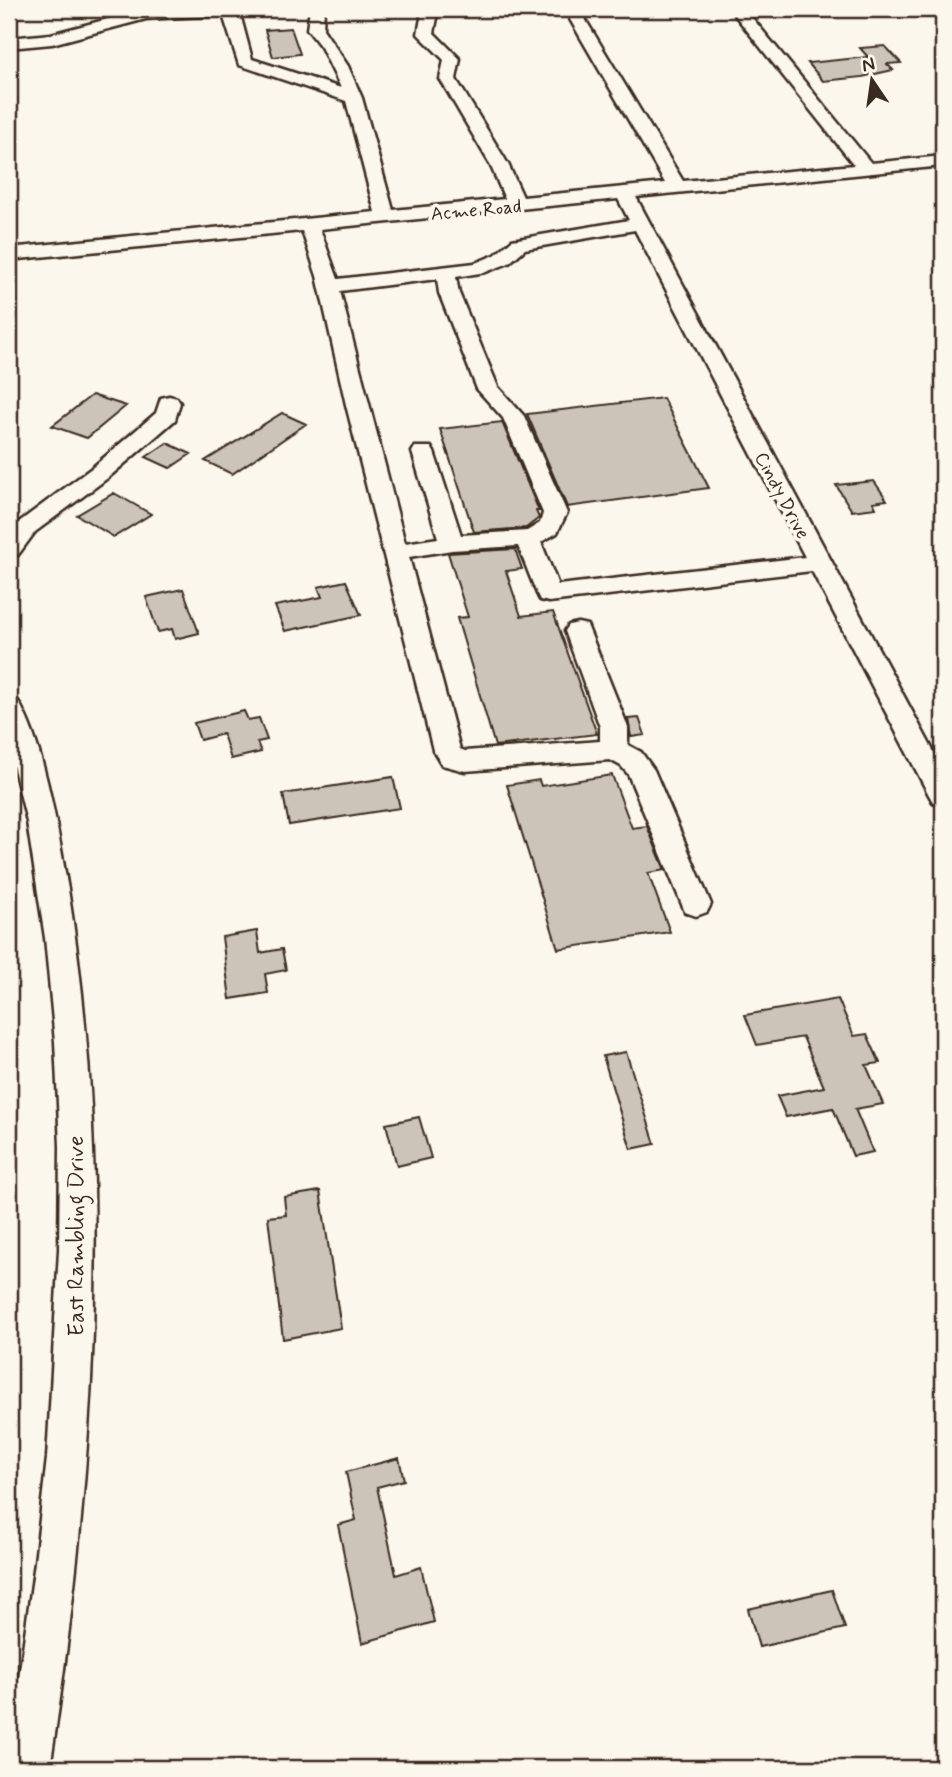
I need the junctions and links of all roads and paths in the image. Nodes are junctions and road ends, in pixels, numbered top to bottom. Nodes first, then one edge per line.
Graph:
1 (317, 9) edge
2 (427, 9) edge
3 (570, 9) edge
4 (737, 9) edge
5 (9, 43) edge
6 (354, 98) junction
7 (943, 161) edge
8 (867, 169) junction
9 (678, 189) junction
10 (625, 194) junction
11 (517, 205) junction
12 (386, 217) junction
13 (640, 224) junction
14 (309, 225) junction
15 (9, 254) edge
16 (446, 274) junction
17 (330, 286) junction
18 (169, 403) dead end
19 (423, 452) dead end
20 (527, 537) junction
21 (452, 543) junction
22 (9, 550) edge
23 (395, 552) junction
24 (819, 563) junction
25 (578, 631) dead end
26 (9, 708) edge
27 (614, 750) junction
28 (20, 782) edge
29 (943, 796) edge
30 (696, 904) dead end
31 (28, 1768) edge

1 - 6 street
2 - 11 street
3 - 9 street
4 - 8 street
5 - 6 street
6 - 12 street
7 - 8 street, Acme Road
8 - 9 street, Acme Road
9 - 10 street, Acme Road
10 - 11 street, Acme Road
10 - 13 street, Cindy Drive
11 - 12 street, Acme Road
12 - 14 street, Acme Road
13 - 16 street
13 - 24 street, Cindy Drive
14 - 15 street, Acme Road
14 - 17 street
16 - 17 street
16 - 20 street
17 - 23 street
18 - 22 street
19 - 21 street
20 - 21 street
20 - 24 street
21 - 23 street
23 - 27 street
24 - 29 street, Cindy Drive
25 - 27 street
26 - 28 street, East Rambling Drive
27 - 30 street
28 - 31 street, East Rambling Drive

